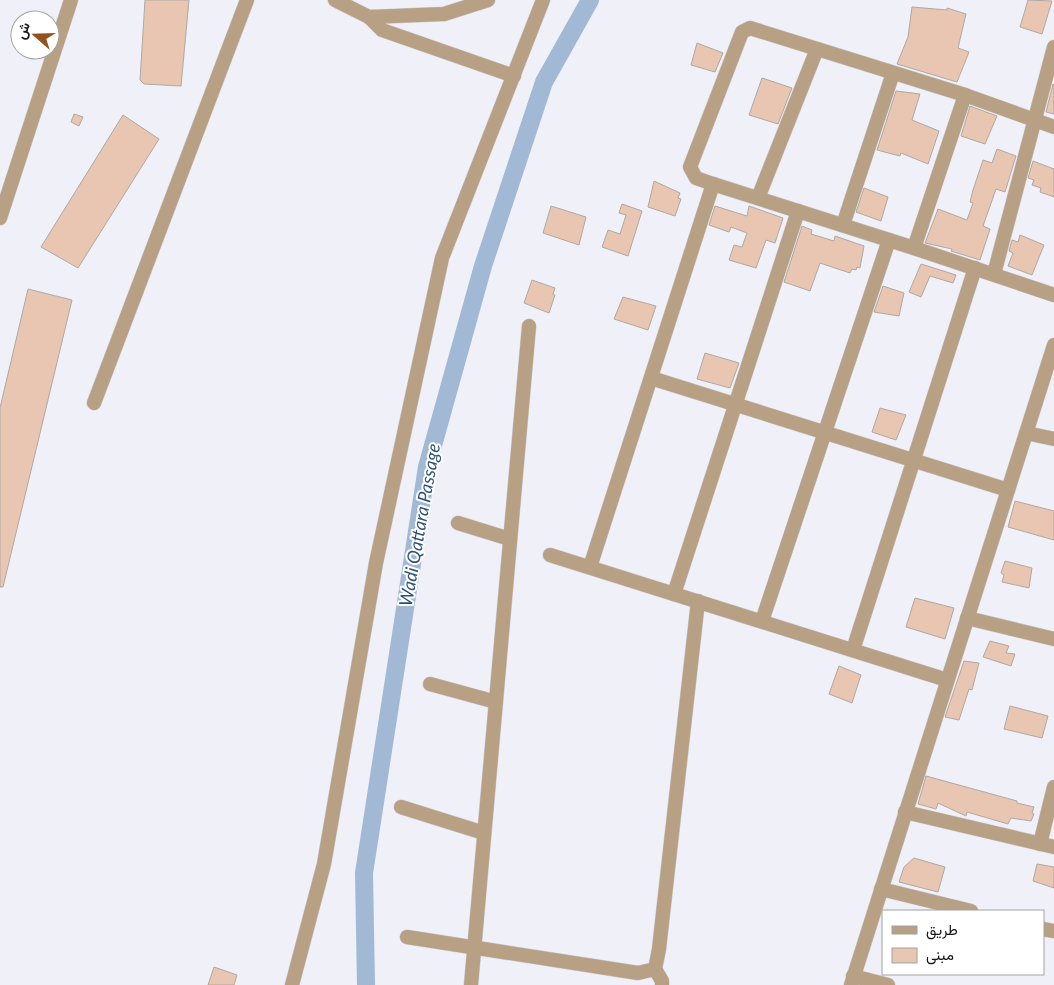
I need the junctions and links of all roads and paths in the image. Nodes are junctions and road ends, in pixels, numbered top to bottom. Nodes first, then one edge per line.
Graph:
1 (71, 0) edge
2 (247, 0) edge
3 (334, 0) edge
4 (488, 0) edge
5 (544, 0) edge
6 (369, 17) junction
7 (1054, 47) edge
8 (818, 48) junction
9 (893, 72) junction
10 (514, 76) junction
11 (965, 95) junction
12 (1035, 121) junction
13 (1054, 127) edge
14 (713, 184) junction
15 (758, 198) junction
16 (798, 211) junction
17 (0, 218) edge
18 (843, 225) junction
19 (889, 240) junction
20 (914, 248) junction
21 (975, 268) junction
22 (994, 274) junction
23 (1054, 295) edge
24 (529, 326) dead end
25 (1054, 344) edge
26 (651, 378) junction
27 (94, 402) dead end
28 (736, 405) junction
29 (1026, 432) junction
30 (825, 433) junction
31 (1054, 439) edge
32 (913, 461) junction
33 (1008, 490) junction
34 (458, 523) dead end
35 (510, 539) junction
36 (550, 555) dead end
37 (590, 567) junction
38 (674, 594) junction
39 (698, 602) junction
40 (967, 618) junction
41 (762, 621) junction
42 (1054, 639) edge
43 (853, 650) junction
44 (947, 680) junction
45 (430, 684) dead end
46 (496, 702) junction
47 (1054, 787) edge
48 (401, 807) dead end
49 (906, 812) junction
50 (484, 832) junction
51 (1047, 845) edge
52 (881, 889) junction
53 (968, 910) edge
54 (408, 937) dead end
55 (474, 946) junction
56 (655, 969) junction
57 (852, 981) edge
58 (292, 985) edge
59 (471, 985) edge
60 (662, 985) edge
61 (888, 985) edge

1 - 17 street
2 - 27 street
3 - 6 street
4 - 6 street
5 - 10 street
6 - 10 street
7 - 12 street
8 - 9 street
8 - 14 street
8 - 15 street
9 - 11 street
9 - 18 street
10 - 58 street
11 - 12 street
11 - 20 street
12 - 13 street
12 - 22 street
14 - 15 street
14 - 26 street
15 - 16 street
16 - 18 street
16 - 28 street
18 - 19 street
19 - 20 street
19 - 30 street
20 - 21 street
21 - 22 street
21 - 32 street
22 - 23 street
24 - 35 street
25 - 29 street
26 - 28 street
26 - 37 street
28 - 30 street
28 - 38 street
29 - 31 street
29 - 33 street
30 - 32 street
30 - 41 street
32 - 33 street
32 - 43 street
33 - 40 street
34 - 35 street
35 - 46 street
36 - 37 street
37 - 38 street
38 - 39 street
39 - 41 street
39 - 56 street
40 - 42 street
40 - 44 street
41 - 43 street
43 - 44 street
44 - 49 street
45 - 46 street
46 - 50 street
47 - 51 street
48 - 50 street
49 - 51 street
49 - 52 street
50 - 55 street
52 - 53 street
52 - 57 street
54 - 55 street
55 - 56 street
55 - 59 street
56 - 60 street
57 - 61 street

